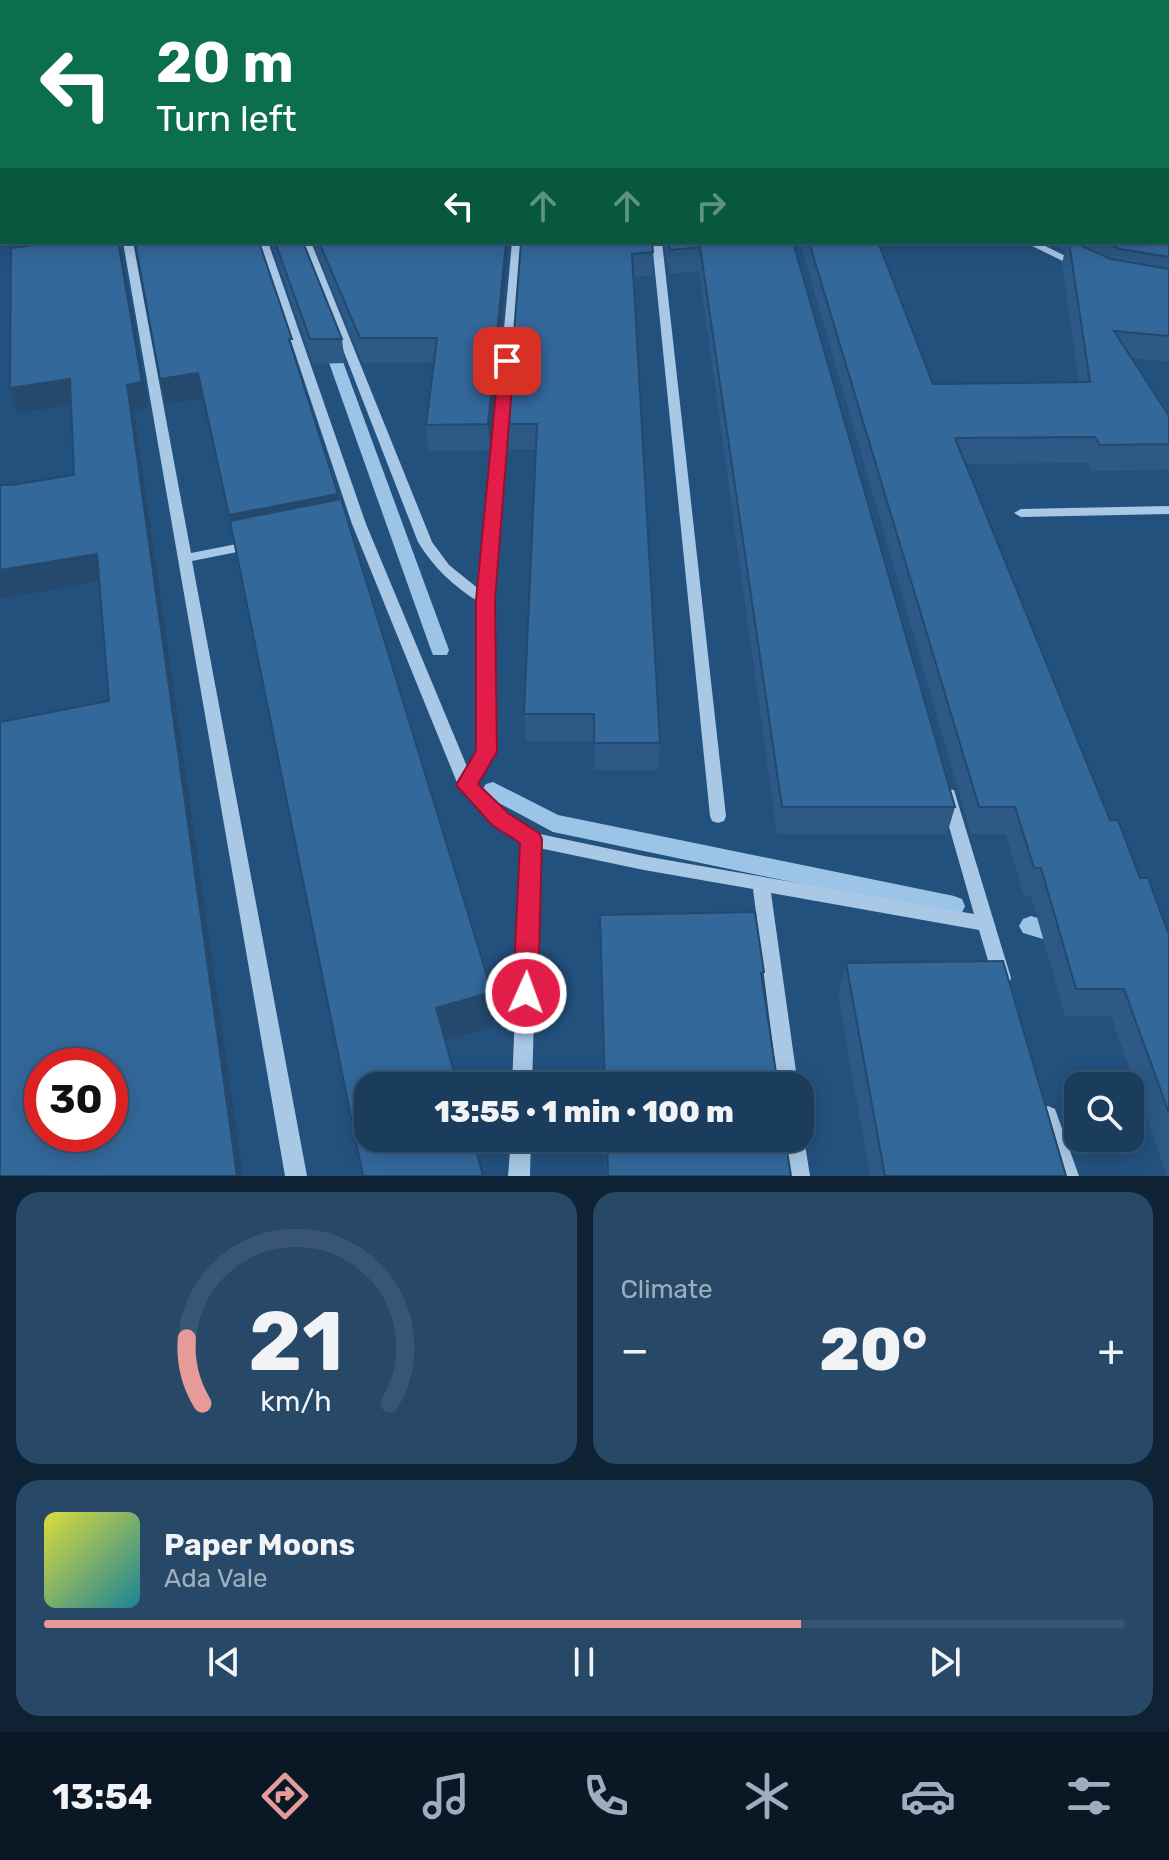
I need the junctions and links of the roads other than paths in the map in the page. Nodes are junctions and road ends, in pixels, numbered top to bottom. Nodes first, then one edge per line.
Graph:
1 (128, 244) edge
2 (264, 244) edge
3 (307, 244) edge
4 (517, 244) edge
5 (657, 244) edge
6 (1033, 244) edge
7 (1087, 268) edge
8 (1169, 510) edge
9 (1021, 513) dead end
10 (272, 541) edge
11 (185, 558) junction
12 (486, 600) junction
13 (466, 785) junction
14 (945, 787) edge
15 (718, 816) dead end
16 (531, 839) junction
17 (761, 884) junction
18 (984, 923) junction
19 (1009, 997) edge
20 (523, 1072) edge
21 (786, 1072) edge
22 (1043, 1102) edge
23 (520, 1152) edge
24 (796, 1152) edge
25 (296, 1176) edge
26 (519, 1176) edge
27 (799, 1176) edge
28 (1068, 1176) edge

1 - 11 street
2 - 13 street
3 - 12 street
4 - 12 street
5 - 15 street
6 - 7 street
8 - 9 street
10 - 11 street
11 - 25 street
12 - 13 street
13 - 16 street
14 - 18 street
16 - 17 street
16 - 20 street
17 - 18 street
17 - 21 street
18 - 19 street
22 - 28 street
23 - 26 street
24 - 27 street

